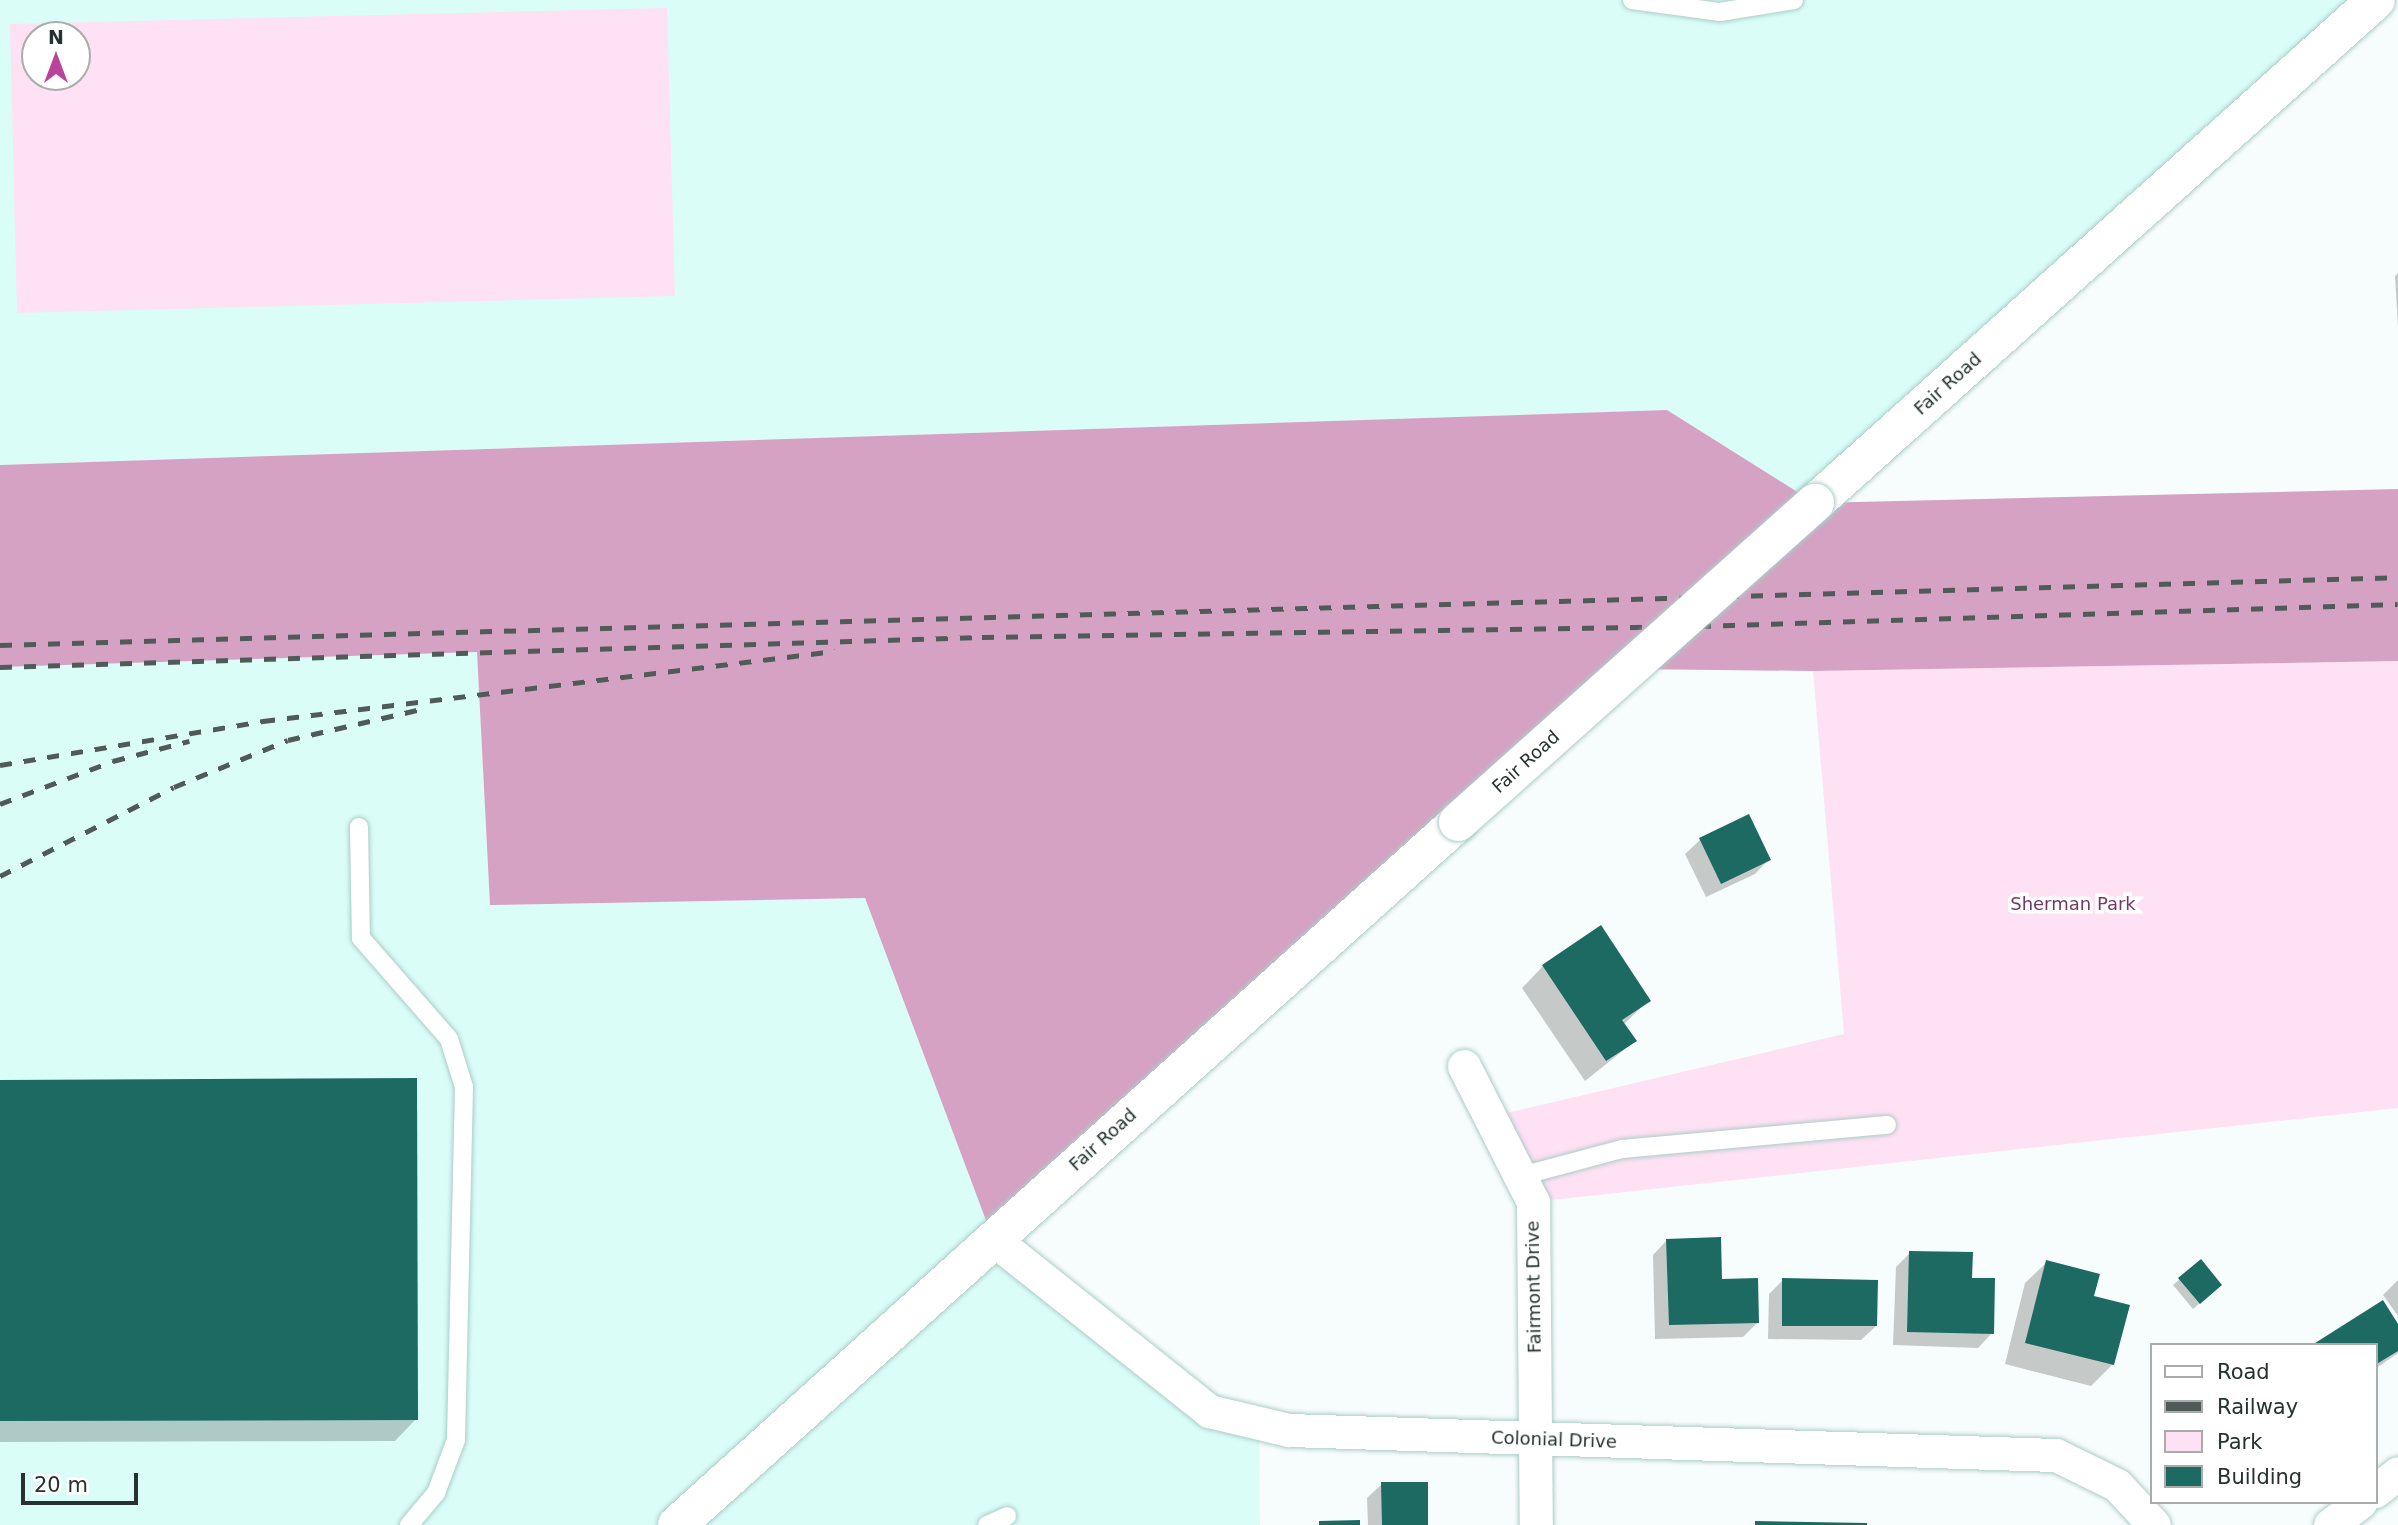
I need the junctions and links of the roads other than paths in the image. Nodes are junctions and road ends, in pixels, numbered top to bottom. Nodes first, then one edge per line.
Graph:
1 (1632, 0) edge
2 (1794, 0) edge
3 (2376, 0) edge
4 (359, 827) dead end
5 (1464, 1066) dead end
6 (1887, 1125) dead end
7 (1521, 1176) junction
8 (993, 1239) junction
9 (1536, 1440) junction
10 (2398, 1473) edge
11 (2377, 1489) edge
12 (2357, 1504) edge
13 (1007, 1516) dead end
14 (409, 1525) edge
15 (677, 1525) edge
16 (987, 1525) edge
17 (1536, 1525) edge
18 (2154, 1525) edge
19 (2330, 1525) edge

1 - 2 lane
3 - 8 main road, Fair Road, bridge
4 - 14 lane
5 - 7 street, Fairmont Drive
6 - 7 lane
7 - 9 street, Fairmont Drive
8 - 9 street, Colonial Drive
8 - 15 main road, Fair Road
9 - 17 street, Fairmont Drive
9 - 18 street, Colonial Drive
10 - 11 street
12 - 19 street
13 - 16 lane

